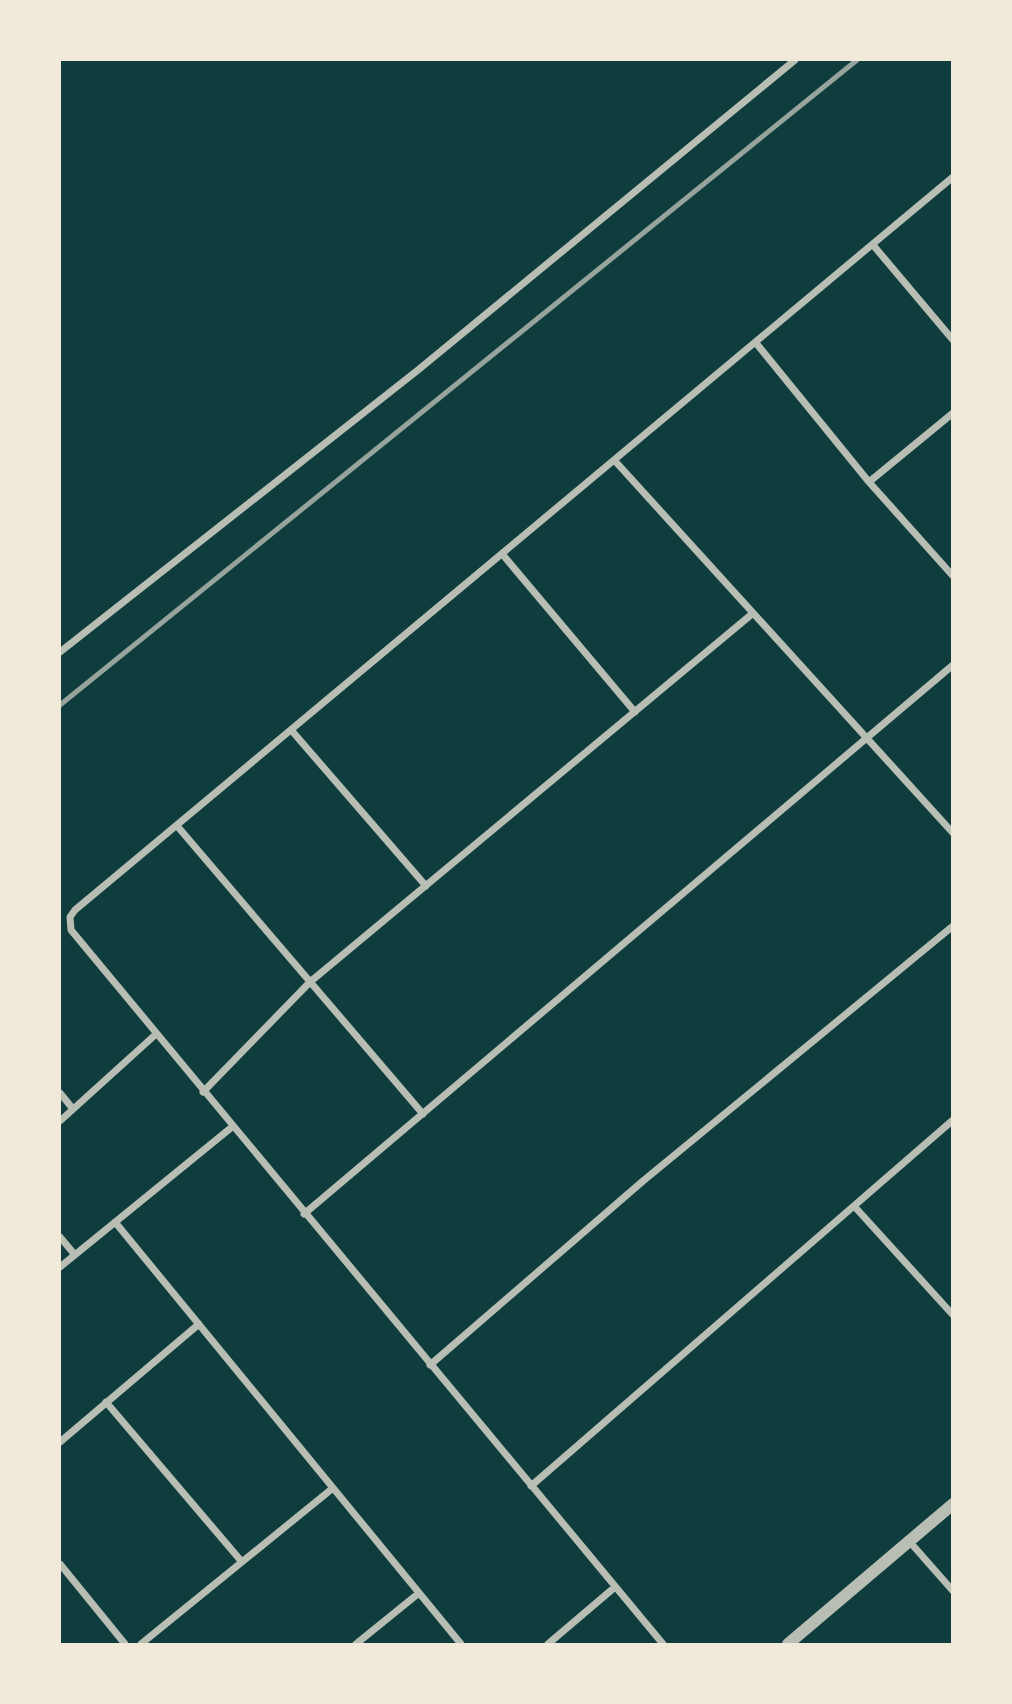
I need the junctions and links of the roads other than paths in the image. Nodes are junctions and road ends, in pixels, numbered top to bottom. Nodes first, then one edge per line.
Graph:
1 (795, 60) edge
2 (953, 177) edge
3 (873, 245) junction
4 (953, 340) edge
5 (755, 343) junction
6 (953, 413) edge
7 (615, 461) junction
8 (869, 482) junction
9 (503, 555) junction
10 (953, 576) edge
11 (752, 614) junction
12 (60, 652) edge
13 (953, 665) edge
14 (635, 712) junction
15 (292, 732) junction
16 (864, 739) junction
17 (178, 827) junction
18 (953, 833) edge
19 (426, 886) junction
20 (953, 926) edge
21 (310, 982) junction
22 (155, 1035) junction
23 (203, 1092) junction
24 (60, 1093) edge
25 (73, 1109) junction
26 (423, 1114) junction
27 (953, 1120) edge
28 (60, 1121) edge
29 (232, 1127) junction
30 (853, 1206) junction
31 (304, 1214) junction
32 (115, 1222) junction
33 (60, 1237) edge
34 (75, 1255) junction
35 (60, 1267) edge
36 (953, 1315) edge
37 (199, 1324) junction
38 (430, 1365) junction
39 (106, 1402) junction
40 (60, 1442) edge
41 (531, 1486) junction
42 (333, 1488) junction
43 (953, 1504) edge
44 (909, 1541) junction
45 (242, 1562) junction
46 (60, 1564) edge
47 (615, 1587) junction
48 (953, 1591) edge
49 (419, 1593) junction
50 (125, 1644) edge
51 (141, 1644) edge
52 (356, 1644) edge
53 (461, 1644) edge
54 (548, 1644) edge
55 (663, 1644) edge
56 (788, 1644) edge

1 - 12 street
2 - 3 street
3 - 4 street
3 - 5 street
5 - 7 street
5 - 8 street
6 - 8 street
7 - 9 street
7 - 11 street
8 - 10 street
9 - 14 street
9 - 15 street
11 - 14 street
11 - 16 street
13 - 16 street
14 - 19 street
15 - 17 street
15 - 19 street
16 - 18 street
16 - 26 street
17 - 21 street
17 - 22 street
19 - 21 street
20 - 38 street
21 - 23 street
21 - 26 street
22 - 23 street
22 - 25 street
23 - 29 street
24 - 25 street
25 - 28 street
26 - 31 street
27 - 30 street
29 - 31 street
29 - 32 street
30 - 36 street
30 - 41 street
31 - 38 street
32 - 34 street
32 - 37 street
33 - 34 street
34 - 35 street
37 - 39 street
37 - 42 street
38 - 41 street
39 - 40 street
39 - 45 street
41 - 47 street
42 - 45 street
42 - 49 street
43 - 44 street
44 - 48 street
44 - 56 street
45 - 51 street
46 - 50 street
47 - 54 street
47 - 55 street
49 - 52 street
49 - 53 street

